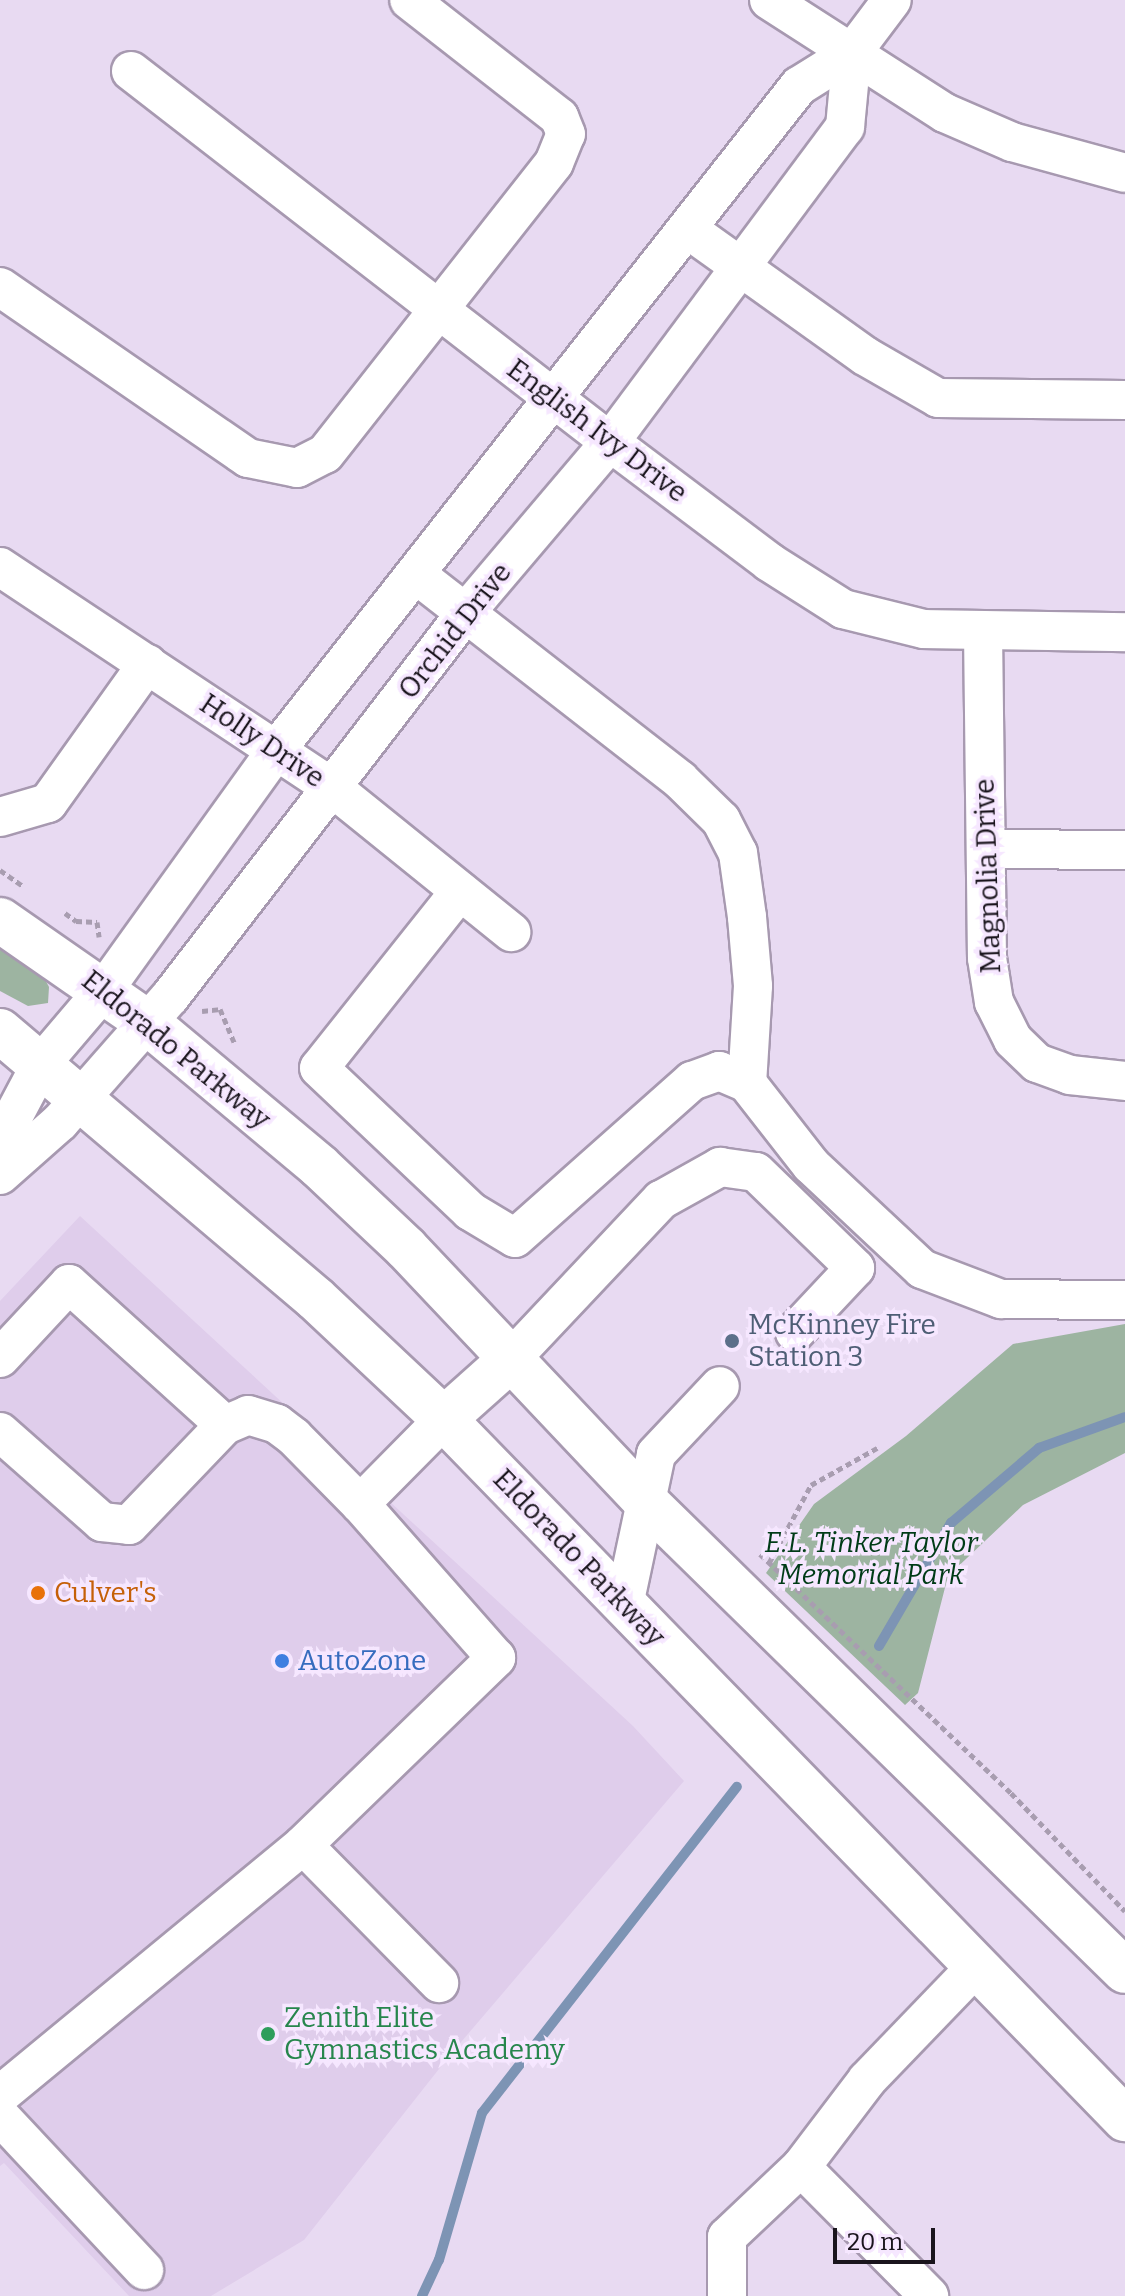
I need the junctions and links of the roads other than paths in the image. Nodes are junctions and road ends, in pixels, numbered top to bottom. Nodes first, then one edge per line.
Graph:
1 (409, 0) edge
2 (769, 0) edge
3 (892, 0) edge
4 (852, 53) junction
5 (131, 71) dead end
6 (1125, 173) edge
7 (689, 230) junction
8 (739, 268) junction
9 (0, 287) edge
10 (438, 309) junction
11 (553, 398) junction
12 (1125, 400) edge
13 (610, 442) junction
14 (0, 567) edge
15 (418, 576) junction
16 (466, 612) junction
17 (983, 631) junction
18 (1125, 632) edge
19 (147, 664) junction
20 (277, 749) junction
21 (334, 789) junction
22 (0, 817) edge
23 (986, 849) junction
24 (1125, 850) edge
25 (460, 891) junction
26 (0, 920) edge
27 (511, 932) dead end
28 (104, 990) junction
29 (148, 1023) junction
30 (0, 1031) edge
31 (41, 1064) junction
32 (1125, 1081) edge
33 (747, 1083) junction
34 (83, 1097) junction
35 (0, 1163) edge
36 (0, 1175) edge
37 (1125, 1300) edge
38 (795, 1332) dead end
39 (0, 1358) edge
40 (511, 1359) junction
41 (720, 1386) dead end
42 (444, 1419) junction
43 (225, 1425) junction
44 (0, 1432) edge
45 (644, 1500) junction
46 (360, 1504) junction
47 (624, 1605) junction
48 (303, 1845) junction
49 (974, 1969) junction
50 (1125, 1971) edge
51 (439, 1983) dead end
52 (0, 2095) edge
53 (0, 2116) edge
54 (1125, 2119) edge
55 (801, 2167) junction
56 (144, 2270) dead end
57 (727, 2296) edge
58 (929, 2296) edge

1 - 10 street
2 - 4 street
3 - 4 street
4 - 6 street
4 - 7 street
4 - 8 street, Orchid Drive
5 - 10 street, English Ivy Drive
7 - 8 street
7 - 11 street
8 - 12 street
8 - 13 street, Orchid Drive
9 - 10 street
10 - 11 street, English Ivy Drive
11 - 13 street, English Ivy Drive
11 - 15 street
13 - 16 street, Orchid Drive
13 - 17 street, English Ivy Drive
14 - 19 street, Holly Drive
15 - 16 street
15 - 20 street
16 - 21 street, Orchid Drive
16 - 33 street
17 - 18 street, English Ivy Drive
17 - 23 street, Magnolia Drive
19 - 20 street, Holly Drive
19 - 22 street
20 - 21 street, Holly Drive
20 - 28 street
21 - 25 street, Holly Drive
21 - 29 street, Orchid Drive
23 - 24 street
23 - 32 street, Magnolia Drive
25 - 27 street, Holly Drive
25 - 33 street
26 - 28 main road, Eldorado Parkway
28 - 29 main road, Eldorado Parkway
28 - 31 street
29 - 34 street, Orchid Drive
29 - 40 main road, Eldorado Parkway
30 - 31 main road, Eldorado Parkway
31 - 34 main road, Eldorado Parkway
31 - 35 street
33 - 37 street
34 - 36 street, Orchid Drive
34 - 42 main road, Eldorado Parkway
38 - 40 street
39 - 43 street
40 - 42 main road
40 - 45 main road, Eldorado Parkway
41 - 45 street
42 - 46 street
42 - 47 main road, Eldorado Parkway
43 - 44 street
43 - 46 street
45 - 47 street
45 - 50 main road, Eldorado Parkway
46 - 48 street
47 - 49 main road, Eldorado Parkway
48 - 51 street
48 - 52 street
49 - 54 main road, Eldorado Parkway
49 - 55 street
53 - 56 street
55 - 57 street
55 - 58 street

